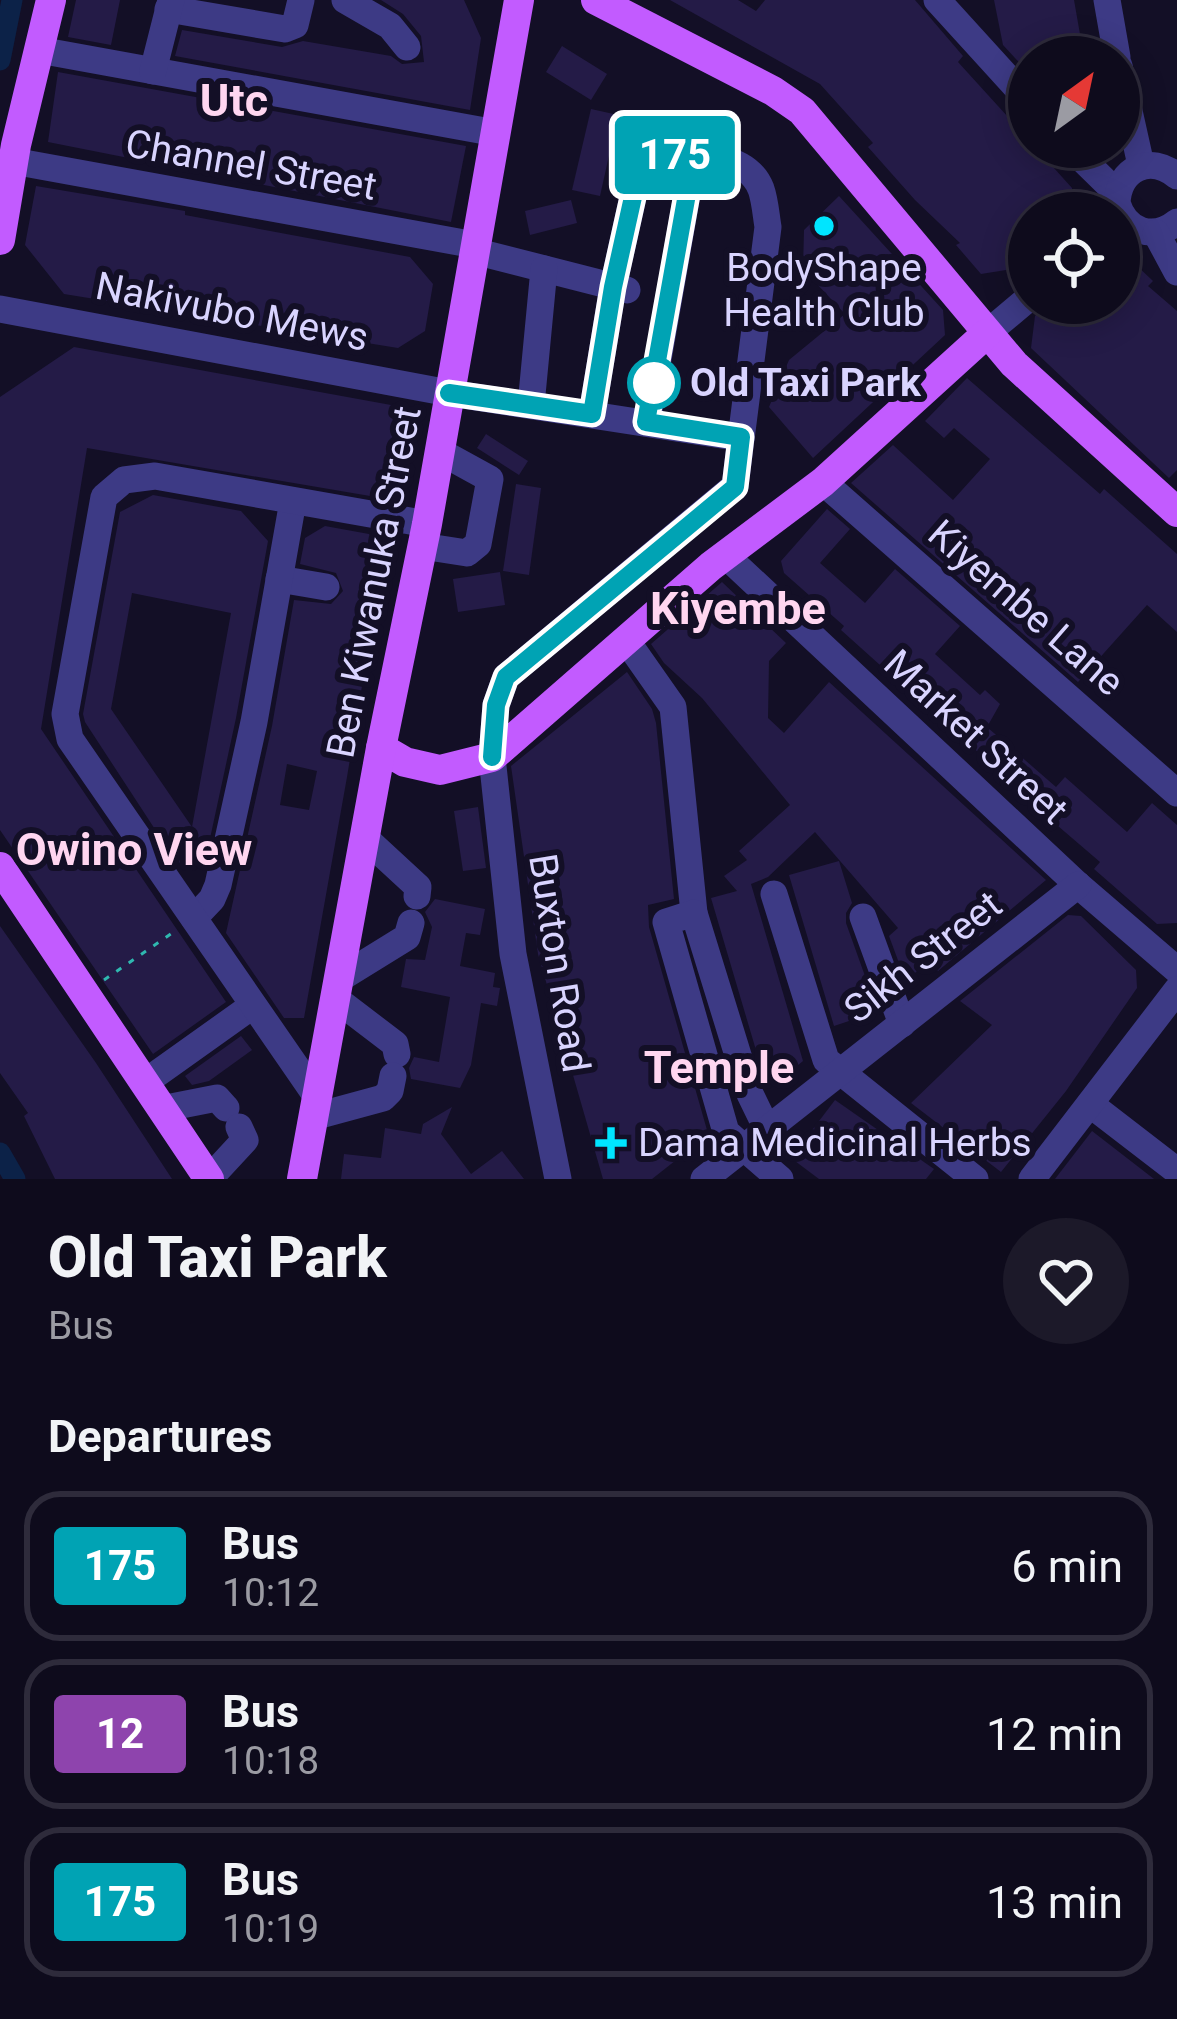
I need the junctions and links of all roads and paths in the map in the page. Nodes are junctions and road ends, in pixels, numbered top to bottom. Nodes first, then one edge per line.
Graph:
1 (51, 0) edge
2 (301, 0) edge
3 (345, 0) edge
4 (519, 0) edge
5 (596, 0) edge
6 (937, 0) edge
7 (1106, 0) edge
8 (170, 4) edge
9 (1113, 36) edge
10 (407, 46) dead end
11 (39, 50) junction
12 (153, 70) junction
13 (1008, 78) edge
14 (496, 133) junction
15 (10, 150) edge
16 (694, 155) junction
17 (1140, 161) edge
18 (1141, 166) junction
19 (1086, 168) edge
20 (1177, 174) edge
21 (1104, 192) edge
22 (1123, 192) edge
23 (1167, 227) edge
24 (0, 239) edge
25 (474, 248) junction
26 (544, 269) junction
27 (1177, 272) edge
28 (621, 289) junction
29 (0, 309) edge
30 (1008, 316) edge
31 (986, 334) junction
32 (449, 393) junction
33 (531, 405) junction
34 (592, 414) junction
35 (646, 422) junction
36 (741, 437) junction
37 (439, 451) junction
38 (823, 482) junction
39 (292, 501) junction
40 (1177, 512) edge
41 (424, 535) junction
42 (725, 555) junction
43 (279, 579) junction
44 (326, 587) dead end
45 (626, 640) junction
46 (381, 748) junction
47 (492, 757) junction
48 (1177, 793) edge
49 (366, 839) junction
50 (0, 868) edge
51 (1078, 885) junction
52 (774, 894) dead end
53 (694, 913) junction
54 (863, 917) dead end
55 (194, 918) junction
56 (1177, 970) edge
57 (337, 989) junction
58 (1177, 990) edge
59 (83, 995) junction
60 (252, 1006) junction
61 (902, 1024) junction
62 (839, 1073) junction
63 (144, 1083) junction
64 (1090, 1104) junction
65 (315, 1107) junction
66 (161, 1109) junction
67 (767, 1130) junction
68 (742, 1149) junction
69 (1177, 1171) edge
70 (302, 1176) edge
71 (209, 1179) edge
72 (558, 1179) edge
73 (704, 1179) edge
74 (780, 1179) edge
75 (975, 1179) edge
76 (1032, 1179) edge

1 - 11 main road
2 - 8 street
3 - 10 street
4 - 14 main road, Ben Kiwanuka Street
5 - 31 main road
6 - 13 street
7 - 9 street
8 - 12 street
11 - 12 street
11 - 15 main road
12 - 14 street
14 - 25 main road, Ben Kiwanuka Street
15 - 24 main road
15 - 25 street, Channel Street
16 - 28 street
16 - 35 street
16 - 36 street, Buxton Road
17 - 18 street
18 - 20 street
18 - 22 street
19 - 21 street
23 - 27 street
25 - 26 street, Channel Street
25 - 32 main road, Ben Kiwanuka Street
26 - 28 street, Channel Street
26 - 33 street
28 - 34 street
29 - 32 street, Nakivubo Mews
30 - 31 street
31 - 38 main road
31 - 40 main road
32 - 33 street, Nakivubo Mews
32 - 37 main road, Ben Kiwanuka Street
33 - 34 street, Nakivubo Mews
34 - 35 street, Nakivubo Mews
35 - 36 street, Nakivubo Mews
36 - 47 street, Buxton Road
37 - 41 main road, Ben Kiwanuka Street
37 - 41 street
38 - 42 main road
38 - 48 street, Kiyembe Lane
39 - 41 street
39 - 43 street
39 - 55 street
41 - 46 main road, Ben Kiwanuka Street
42 - 45 main road
42 - 51 street, Market Street
43 - 44 street
43 - 55 street
45 - 47 main road
45 - 53 street
46 - 47 main road
46 - 49 main road, Ben Kiwanuka Street
47 - 72 street, Buxton Road
49 - 57 main road, Ben Kiwanuka Street
49 - 57 street
50 - 59 main road
51 - 56 street, Market Street
51 - 61 street, Sikh Street
52 - 62 street
53 - 67 street
53 - 68 street
54 - 61 street
55 - 59 path
55 - 60 street
57 - 65 main road, Ben Kiwanuka Street
57 - 65 street
58 - 64 street
59 - 63 main road
60 - 63 street
60 - 65 street
61 - 62 street, Sikh Street
62 - 67 street, Sikh Street
62 - 75 street
63 - 66 main road
64 - 69 street
64 - 76 street
65 - 70 main road, Ben Kiwanuka Street
66 - 71 main road
66 - 71 street
67 - 68 street, Sikh Street
68 - 73 street, Sikh Street
68 - 74 street

